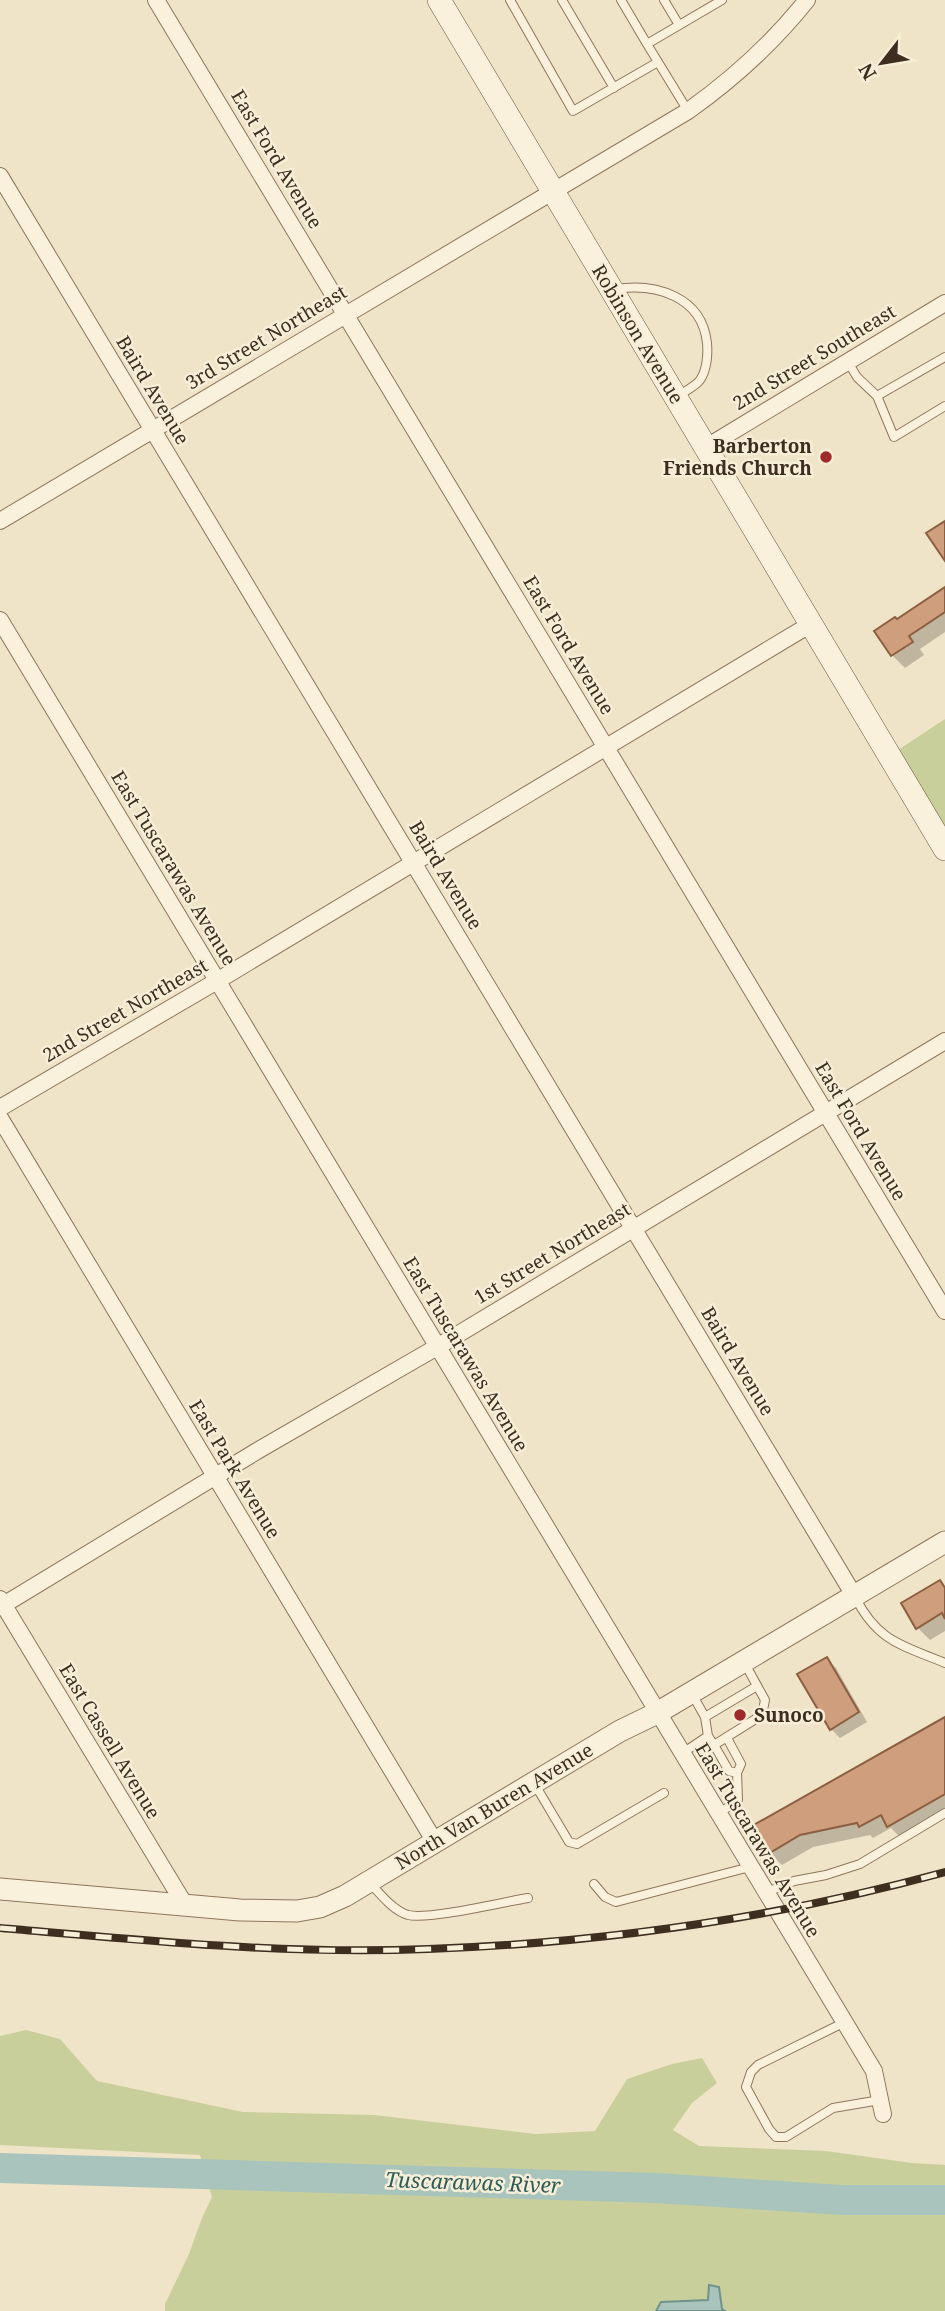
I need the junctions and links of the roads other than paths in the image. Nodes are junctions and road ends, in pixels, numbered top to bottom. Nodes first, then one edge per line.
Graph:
1 (156, 0) edge
2 (439, 0) edge
3 (510, 0) edge
4 (562, 0) edge
5 (621, 0) edge
6 (664, 0) edge
7 (722, 0) edge
8 (807, 0) edge
9 (679, 25) junction
10 (647, 44) junction
11 (658, 62) junction
12 (614, 88) junction
13 (688, 111) junction
14 (0, 176) edge
15 (553, 190) junction
16 (612, 290) junction
17 (945, 303) edge
18 (345, 314) junction
19 (945, 357) edge
20 (848, 362) junction
21 (877, 396) junction
22 (676, 397) junction
23 (945, 406) edge
24 (153, 429) junction
25 (705, 448) junction
26 (0, 521) edge
27 (0, 620) edge
28 (811, 624) junction
29 (605, 747) junction
30 (945, 849) edge
31 (413, 862) junction
32 (216, 981) junction
33 (945, 1041) edge
34 (0, 1108) edge
35 (826, 1113) junction
36 (0, 1118) edge
37 (633, 1228) junction
38 (945, 1311) edge
39 (437, 1347) junction
40 (215, 1477) junction
41 (945, 1542) edge
42 (855, 1597) junction
43 (1, 1604) edge
44 (744, 1662) junction
45 (945, 1663) edge
46 (757, 1686) junction
47 (691, 1693) junction
48 (657, 1713) junction
49 (705, 1717) junction
50 (708, 1736) junction
51 (727, 1738) junction
52 (714, 1745) junction
53 (681, 1754) junction
54 (737, 1773) junction
55 (534, 1783) junction
56 (664, 1794) dead end
57 (945, 1813) edge
58 (718, 1814) junction
59 (435, 1842) junction
60 (750, 1867) junction
61 (369, 1881) junction
62 (594, 1884) dead end
63 (0, 1889) edge
64 (765, 1893) junction
65 (528, 1898) dead end
66 (184, 1905) junction
67 (845, 2022) junction
68 (882, 2107) joint

1 - 18 street, East Ford Avenue
2 - 15 main road, Robinson Avenue
3 - 12 lane
4 - 12 lane
5 - 10 lane
6 - 9 lane
7 - 9 lane
8 - 13 street, 3rd Street Northeast
9 - 10 lane
10 - 11 lane
11 - 12 lane
11 - 13 lane
13 - 15 street, 3rd Street Northeast
14 - 24 street, Baird Avenue
15 - 16 main road, Robinson Avenue
15 - 18 street, 3rd Street Northeast
16 - 22 main road, Robinson Avenue
16 - 22 lane
17 - 20 street, 2nd Street Southeast
18 - 24 street, 3rd Street Northeast
18 - 29 street, East Ford Avenue
19 - 21 lane
20 - 21 lane
20 - 25 street, 2nd Street Southeast
21 - 23 lane
22 - 25 main road, Robinson Avenue
24 - 26 street, 3rd Street Northeast
24 - 31 street, Baird Avenue
25 - 28 main road, Robinson Avenue
27 - 32 street, East Tuscarawas Avenue
28 - 29 street, 2nd Street Northeast
28 - 30 main road, Robinson Avenue
29 - 31 street, 2nd Street Northeast
29 - 35 street, East Ford Avenue
31 - 32 street, 2nd Street Northeast
31 - 37 street, Baird Avenue
32 - 34 street, 2nd Street Northeast
32 - 39 street, East Tuscarawas Avenue
33 - 35 street, 1st Street Northeast
35 - 37 street, 1st Street Northeast
35 - 38 street, East Ford Avenue
36 - 40 street, East Park Avenue
37 - 39 street, 1st Street Northeast
37 - 42 street, Baird Avenue
39 - 40 street, 1st Street Northeast
39 - 48 street, East Tuscarawas Avenue
40 - 43 street, 1st Street Northeast
40 - 59 street, East Park Avenue
41 - 42 street, North Van Buren Avenue
42 - 44 street, North Van Buren Avenue
42 - 45 lane
43 - 66 street, East Cassell Avenue
44 - 46 lane
44 - 47 street, North Van Buren Avenue
46 - 49 lane
46 - 51 lane
47 - 48 street, North Van Buren Avenue
47 - 49 lane
48 - 53 street, East Tuscarawas Avenue
48 - 55 street, North Van Buren Avenue
49 - 50 lane
50 - 52 lane
50 - 53 lane
51 - 52 lane
51 - 54 lane
52 - 54 lane
53 - 58 street, East Tuscarawas Avenue
54 - 58 lane
55 - 56 lane
55 - 59 street, North Van Buren Avenue
57 - 64 lane
58 - 60 street, East Tuscarawas Avenue
59 - 61 street, North Van Buren Avenue
60 - 62 lane
60 - 64 street, East Tuscarawas Avenue
61 - 65 lane
61 - 66 street, North Van Buren Avenue
63 - 66 street, North Van Buren Avenue
64 - 67 street, East Tuscarawas Avenue
67 - 68 street, East Tuscarawas Avenue
67 - 68 lane

